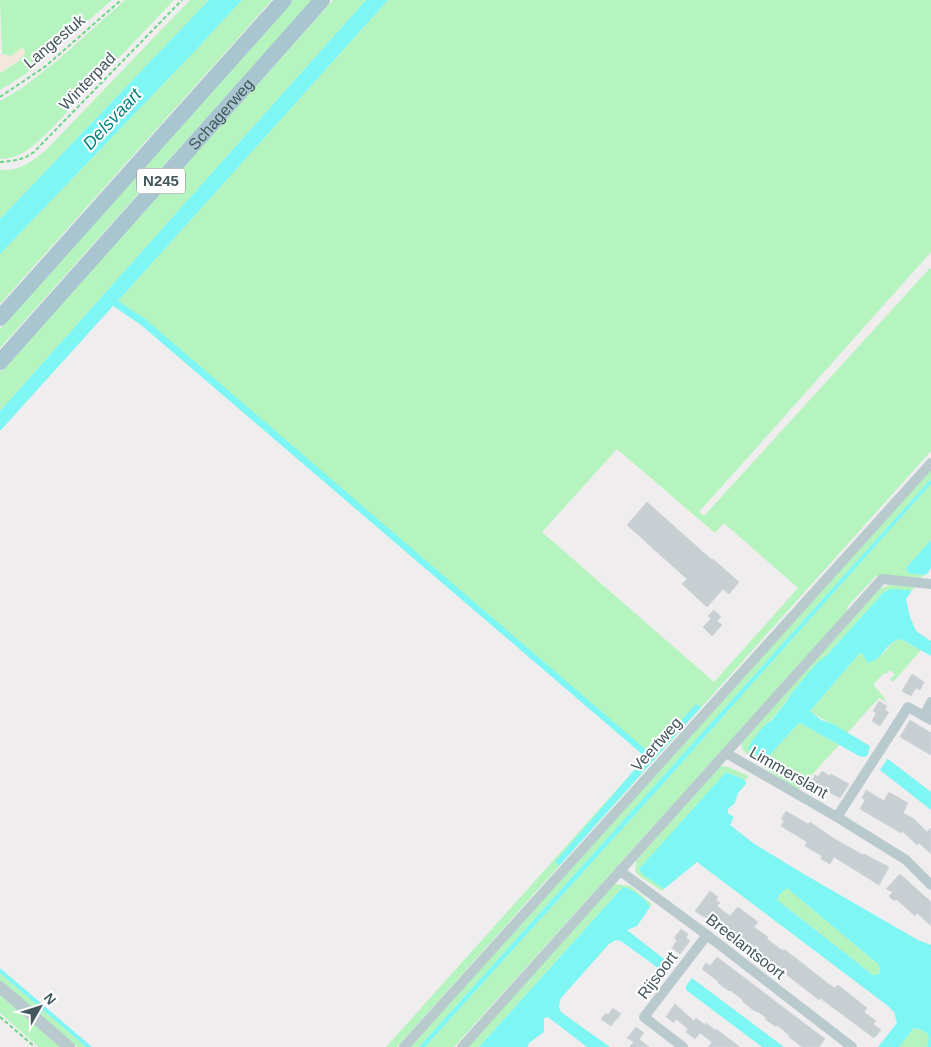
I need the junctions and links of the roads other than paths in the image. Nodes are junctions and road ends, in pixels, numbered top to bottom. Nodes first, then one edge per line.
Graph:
1 (284, 0) edge
2 (322, 0) edge
3 (0, 318) edge
4 (0, 362) edge
5 (931, 463) edge
6 (931, 584) edge
7 (931, 702) edge
8 (927, 718) edge
9 (726, 753) junction
10 (837, 817) junction
11 (620, 871) junction
12 (931, 885) edge
13 (707, 935) junction
14 (0, 988) edge
15 (69, 1047) edge
16 (404, 1047) edge
17 (462, 1047) edge
18 (684, 1047) edge
19 (852, 1047) edge

1 - 3 main road, Schagerweg / N245
2 - 4 main road, Schagerweg / N245
5 - 16 street, Veertweg
6 - 9 street
7 - 8 street
8 - 10 street, Limmerslant
9 - 10 street, Limmerslant
9 - 11 street
10 - 12 street, Limmerslant
11 - 13 street, Breelantsoort
11 - 17 street
13 - 18 street, Rijsoort
13 - 19 street, Breelantsoort
14 - 15 street

